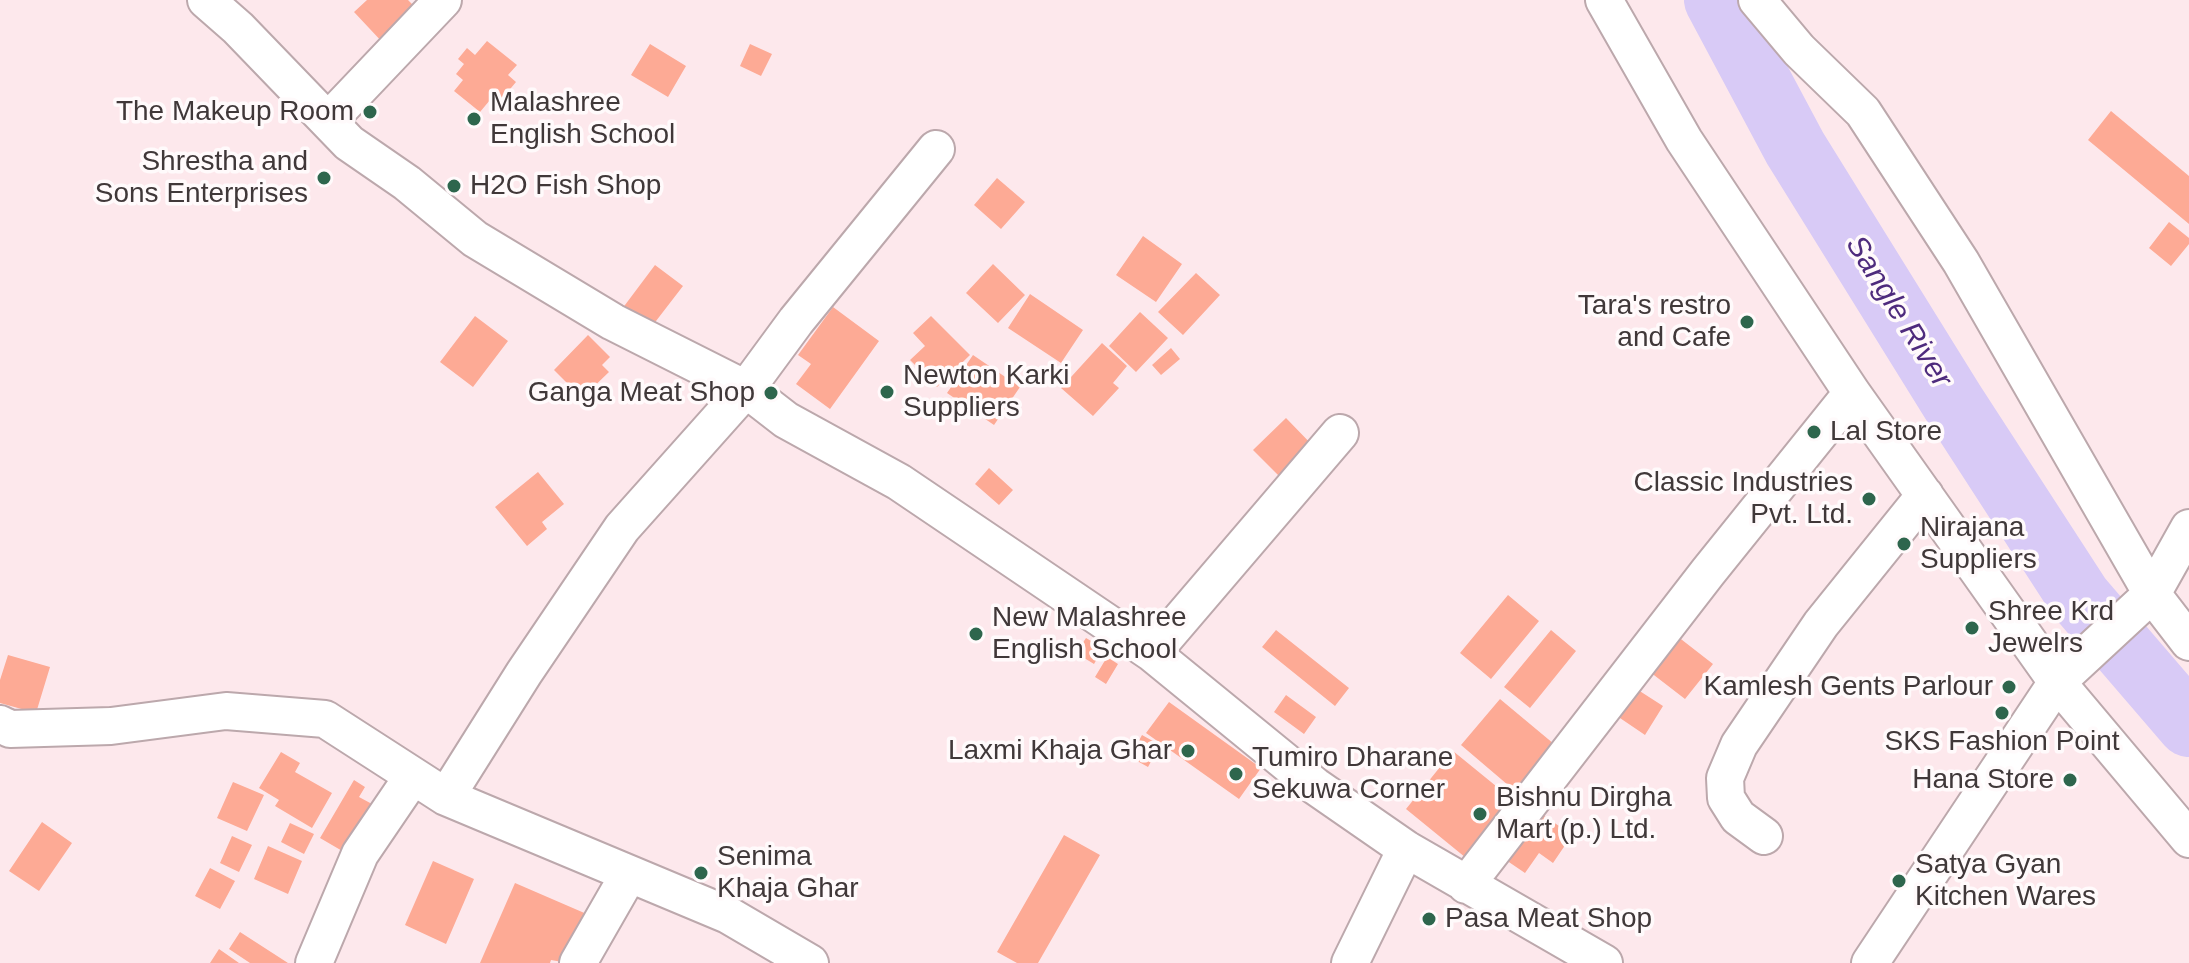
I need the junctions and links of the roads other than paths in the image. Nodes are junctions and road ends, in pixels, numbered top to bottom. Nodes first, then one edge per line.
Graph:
1 (206, 0) edge
2 (443, 0) edge
3 (1604, 0) edge
4 (1757, 0) edge
5 (328, 121) junction
6 (936, 149) dead end
7 (746, 389) junction
8 (1852, 393) junction
9 (1340, 433) dead end
10 (1925, 495) junction
11 (2189, 528) edge
12 (2143, 602) junction
13 (2189, 642) edge
14 (1152, 653) junction
15 (2065, 675) junction
16 (0, 724) edge
17 (413, 776) junction
18 (446, 797) junction
19 (1764, 836) dead end
20 (2189, 839) edge
21 (1406, 849) junction
22 (629, 874) junction
23 (1466, 885) junction
24 (314, 963) edge
25 (578, 963) edge
26 (810, 963) edge
27 (1350, 963) edge
28 (1604, 963) edge
29 (1870, 963) edge

1 - 5 street
2 - 5 street
3 - 8 street
4 - 12 street
5 - 7 street
6 - 7 street
7 - 14 street
7 - 18 street
8 - 10 street
8 - 23 street
9 - 14 street
10 - 15 street
10 - 19 street
11 - 12 street
12 - 13 street
12 - 15 street
14 - 21 street
15 - 20 street
15 - 29 street
16 - 17 street
17 - 18 street
17 - 24 street
18 - 22 street
21 - 23 street
21 - 27 street
22 - 25 street
22 - 26 street
23 - 28 street

